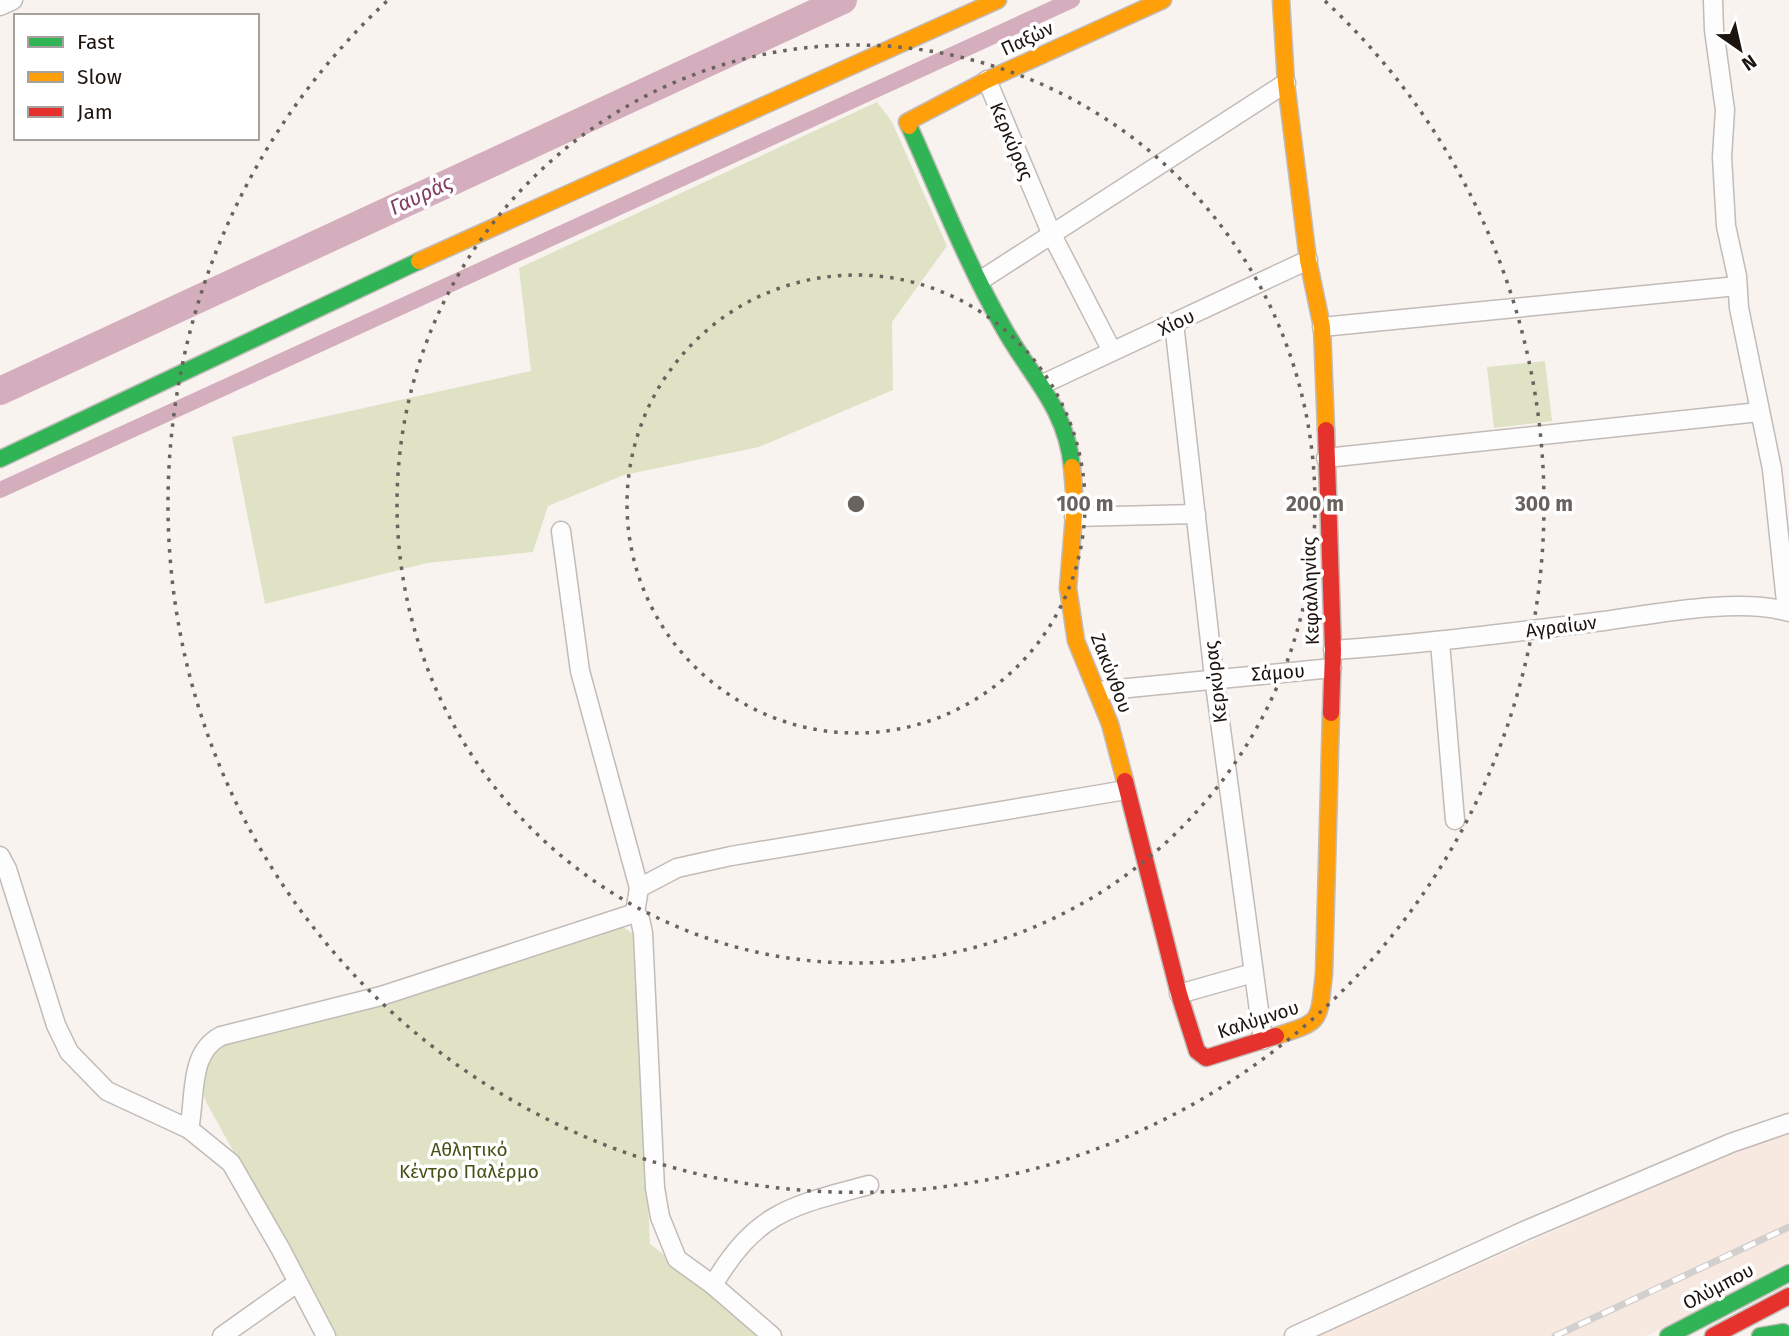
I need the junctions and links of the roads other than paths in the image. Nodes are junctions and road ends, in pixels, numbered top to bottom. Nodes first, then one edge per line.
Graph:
1 (13, 0) edge
2 (998, 0) edge
3 (1163, 0) edge
4 (1281, 0) edge
5 (1713, 0) edge
6 (0, 6) edge
7 (986, 80) junction
8 (1286, 83) junction
9 (910, 119) joint
10 (1052, 235) junction
11 (1308, 260) junction
12 (981, 280) junction
13 (1737, 286) junction
14 (1174, 323) junction
15 (1322, 327) junction
16 (1112, 351) junction
17 (1043, 384) junction
18 (1759, 412) junction
19 (1326, 458) junction
20 (0, 459) edge
21 (1196, 514) junction
22 (1074, 517) junction
23 (561, 531) dead end
24 (1788, 611) edge
25 (1440, 642) junction
26 (1333, 659) junction
27 (1214, 677) junction
28 (1098, 691) junction
29 (1126, 790) junction
30 (1455, 820) dead end
31 (0, 856) edge
32 (639, 888) junction
33 (635, 913) junction
34 (1253, 973) junction
35 (1179, 994) junction
36 (1319, 1016) joint
37 (1263, 1040) junction
38 (1206, 1058) joint
39 (1789, 1124) edge
40 (189, 1129) junction
41 (869, 1185) dead end
42 (1789, 1273) edge
43 (297, 1283) junction
44 (713, 1285) junction
45 (1789, 1296) edge
46 (1786, 1331) edge
47 (222, 1336) edge
48 (326, 1336) edge
49 (772, 1336) edge
50 (1294, 1336) edge
51 (1668, 1336) edge
52 (1713, 1336) edge
53 (1760, 1336) edge

1 - 6 street
2 - 20 street
3 - 7 street, Παξών
4 - 8 street, Κεφαλληνίας
5 - 13 street
7 - 9 street, Παξών
7 - 10 street, Κερκύρας
8 - 10 street
8 - 11 street, Κεφαλληνίας
9 - 12 street, Ζακύνθου
10 - 12 street
10 - 16 street, Κερκύρας
11 - 14 street, Χίου
11 - 15 street, Κεφαλληνίας
12 - 17 street, Ζακύνθου
13 - 15 street
13 - 18 street
14 - 16 street, Χίου
14 - 21 street, Κερκύρας
15 - 19 street, Κεφαλληνίας
16 - 17 street, Χίου
17 - 22 street, Ζακύνθου
18 - 19 street
18 - 24 street
19 - 26 street, Κεφαλληνίας
21 - 22 street
21 - 27 street, Κερκύρας
22 - 28 street, Ζακύνθου
23 - 32 street
24 - 25 street, Αγραίων
25 - 26 street, Αγραίων
25 - 30 street
26 - 27 street, Σάμου
26 - 36 street, Κεφαλληνίας
27 - 28 street, Σάμου
27 - 34 street, Κερκύρας
28 - 29 street, Ζακύνθου
29 - 32 street
29 - 35 street, Ζακύνθου
31 - 40 street
32 - 33 street
33 - 40 street
33 - 44 street
34 - 35 street
34 - 37 street, Κερκύρας
35 - 38 street, Ζακύνθου
36 - 37 street, Καλύμνου
37 - 38 street, Καλύμνου
39 - 50 street
40 - 43 street
41 - 44 street
42 - 51 street, Ολύμπου
43 - 47 street
43 - 48 street
44 - 49 street
45 - 52 street
46 - 53 street

